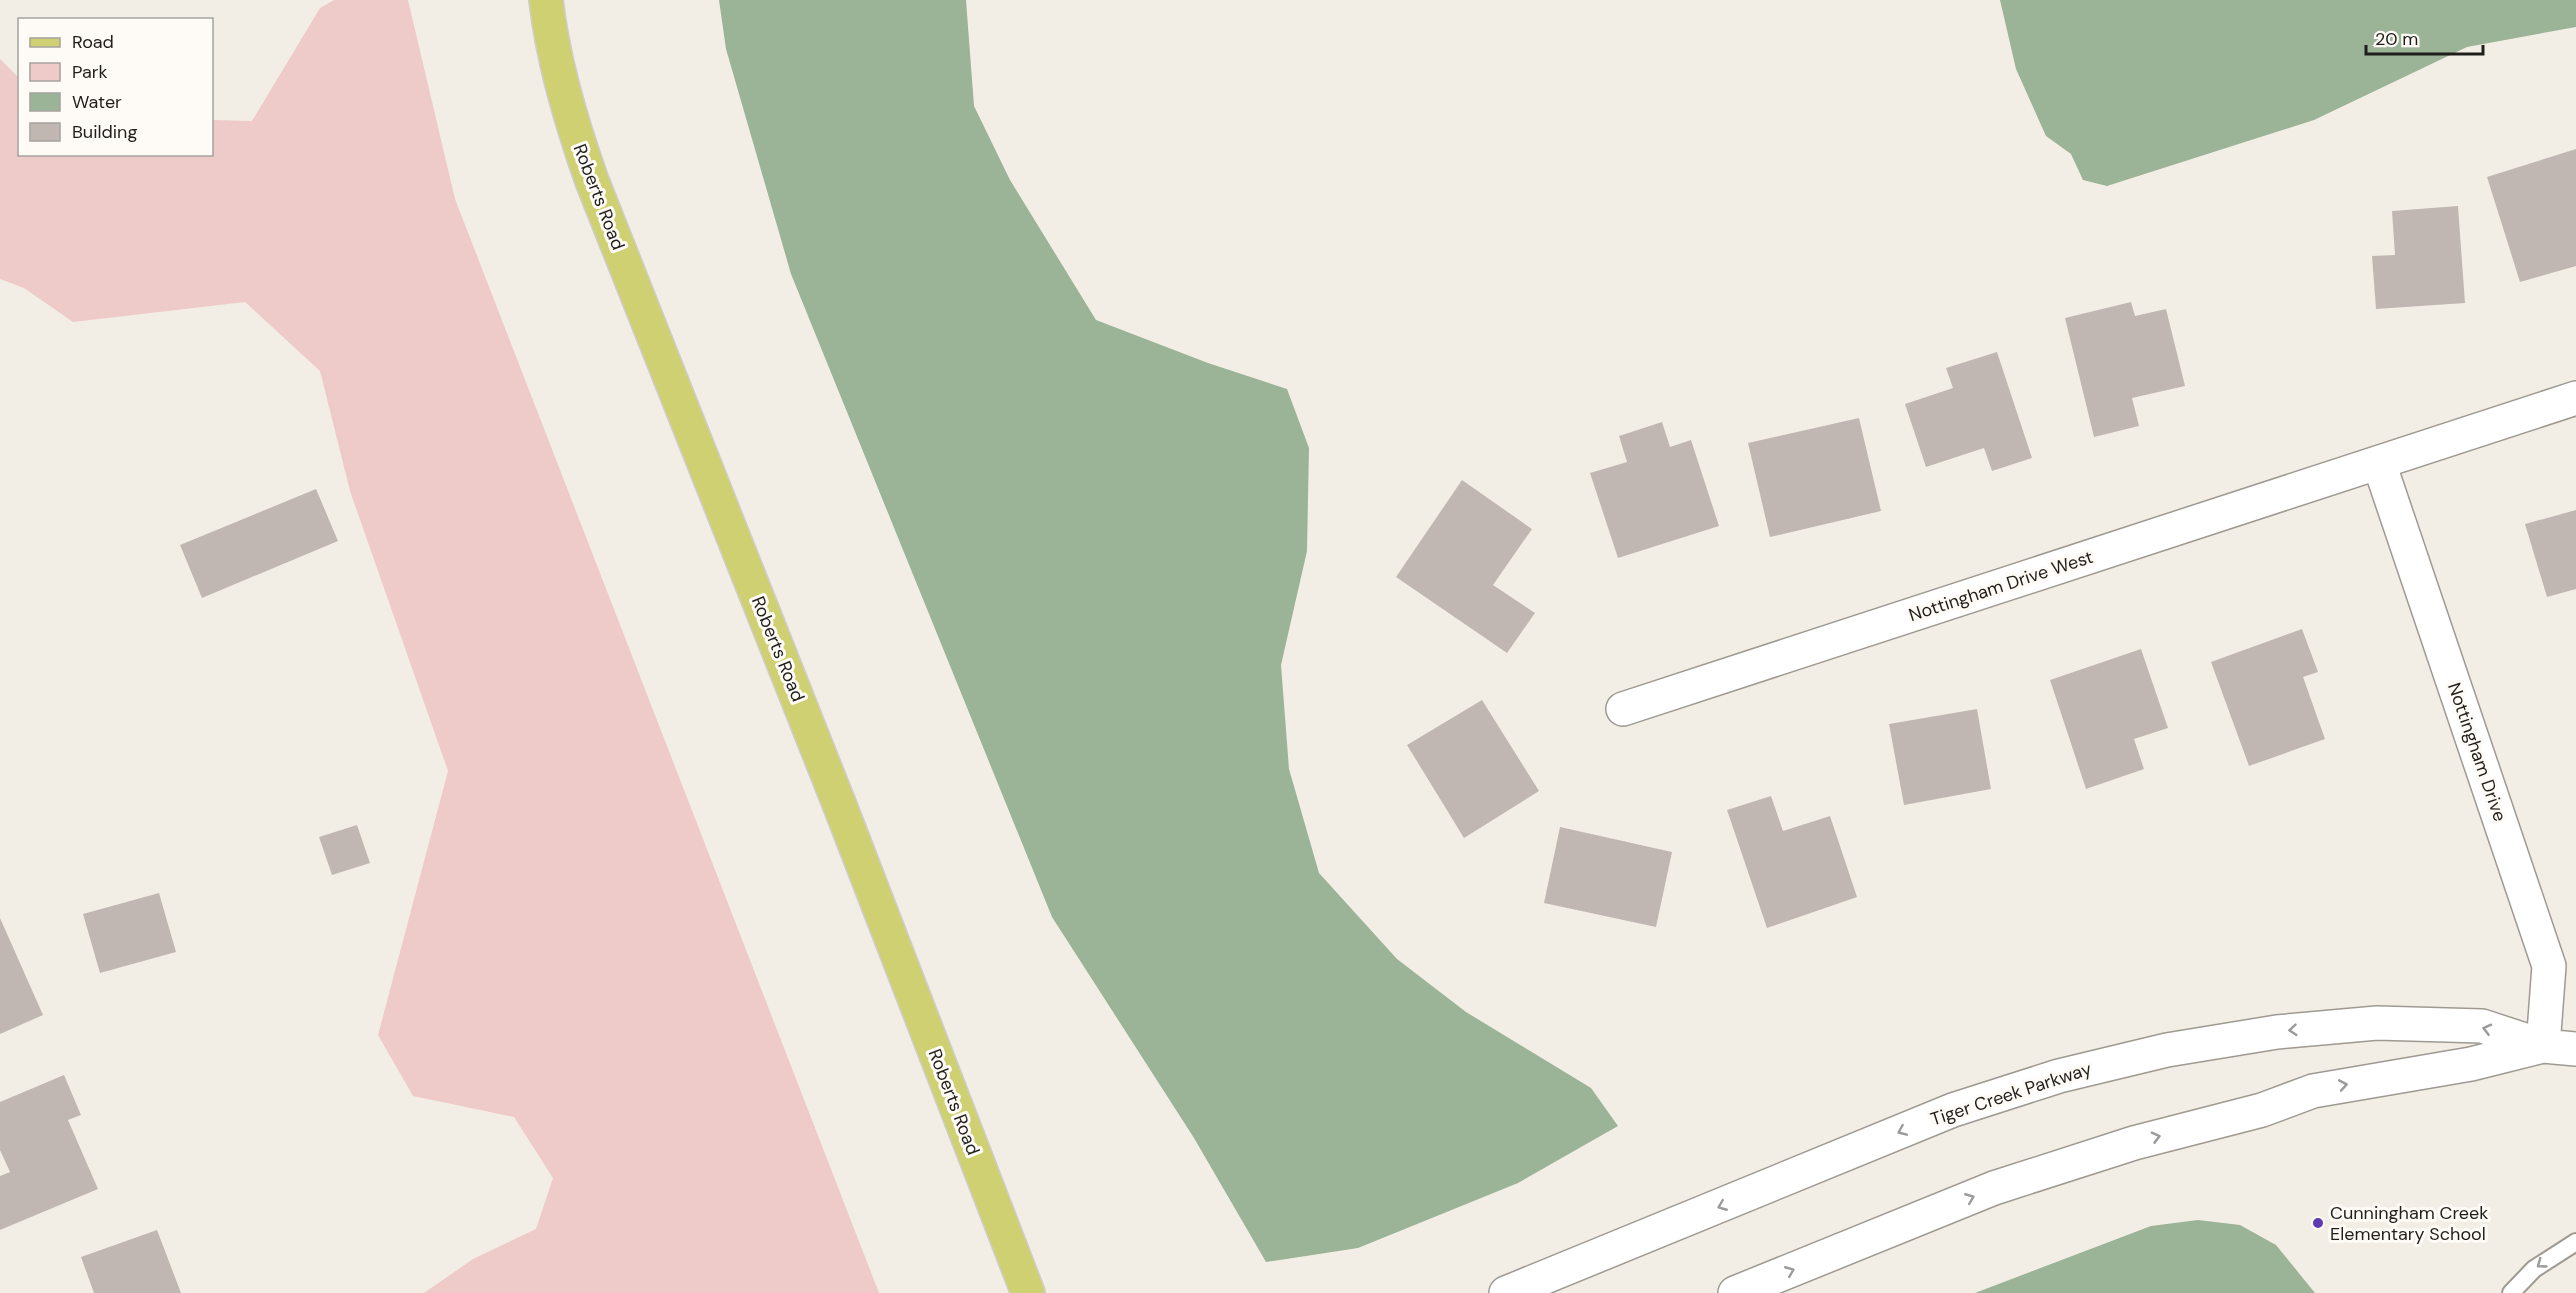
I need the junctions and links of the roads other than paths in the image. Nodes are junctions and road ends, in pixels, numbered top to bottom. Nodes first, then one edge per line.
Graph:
1 (546, 0) edge
2 (2576, 398) edge
3 (2379, 463) junction
4 (1623, 709) dead end
5 (2543, 1046) junction
6 (2576, 1049) edge
7 (2576, 1242) edge
8 (1028, 1293) edge
9 (1506, 1293) edge
10 (1736, 1293) edge
11 (2511, 1293) edge

1 - 8 main road, Roberts Road
2 - 3 street, Nottingham Drive West
3 - 4 street, Nottingham Drive West
3 - 5 street, Nottingham Drive
5 - 6 street, Tiger Creek Parkway
5 -> 9 street, Tiger Creek Parkway
10 -> 5 street, Tiger Creek Parkway
7 -> 11 lane

